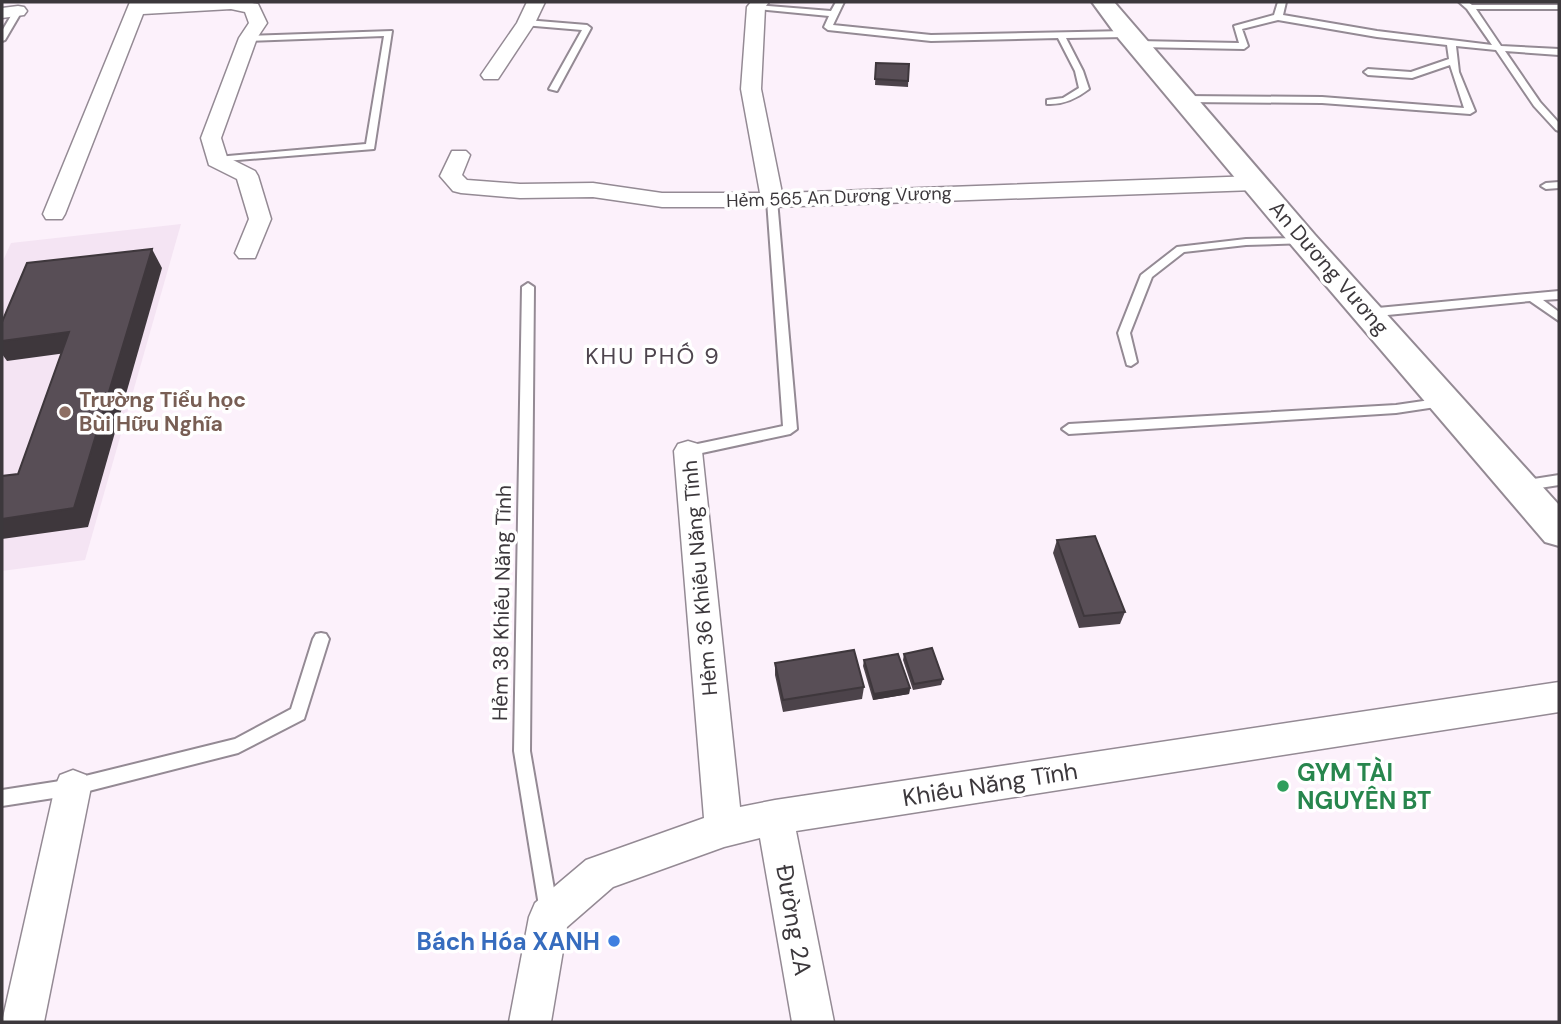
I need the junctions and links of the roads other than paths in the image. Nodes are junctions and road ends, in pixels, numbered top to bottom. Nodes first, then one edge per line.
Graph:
1 (536, 2) edge
2 (840, 2) edge
3 (1103, 2) edge
4 (1282, 2) edge
5 (758, 4) edge
6 (137, 5) edge
7 (1467, 5) edge
8 (1559, 7) edge
9 (10, 12) edge
10 (835, 14) junction
11 (1278, 18) junction
12 (526, 23) junction
13 (1061, 36) junction
14 (2, 38) edge
15 (248, 38) junction
16 (1132, 39) junction
17 (1451, 42) junction
18 (1497, 48) junction
19 (1559, 52) edge
20 (1453, 61) junction
21 (1368, 72) dead end
22 (491, 75) dead end
23 (554, 89) dead end
24 (1184, 99) junction
25 (1050, 102) dead end
26 (1559, 128) edge
27 (459, 155) dead end
28 (217, 160) junction
29 (1255, 183) junction
30 (1559, 185) edge
31 (1546, 186) dead end
32 (772, 200) junction
33 (54, 215) dead end
34 (1304, 241) junction
35 (247, 253) dead end
36 (528, 287) dead end
37 (1559, 295) edge
38 (1534, 299) junction
39 (1367, 313) junction
40 (1559, 317) edge
41 (1131, 362) dead end
42 (1445, 402) junction
43 (1069, 429) dead end
44 (688, 451) joint
45 (1559, 480) edge
46 (1519, 486) junction
47 (1559, 531) edge
48 (321, 639) dead end
49 (1559, 697) edge
50 (73, 788) junction
51 (2, 798) edge
52 (775, 817) junction
53 (724, 829) junction
54 (549, 917) junction
55 (23, 1022) edge
56 (530, 1022) edge
57 (813, 1022) edge

1 - 12 street
2 - 10 lane
3 - 16 main road, An Dương Vương
4 - 11 lane
5 - 10 lane
5 - 32 street
6 - 15 street
6 - 33 street
7 - 8 lane
7 - 18 lane
9 - 14 lane
10 - 13 lane
11 - 16 lane
11 - 17 lane
12 - 22 street
12 - 23 lane
13 - 16 lane
13 - 25 lane
15 - 28 street
15 - 28 lane
16 - 24 main road, An Dương Vương
17 - 18 lane
17 - 20 lane
18 - 19 lane
18 - 26 lane
20 - 21 lane
20 - 24 lane
24 - 29 main road, An Dương Vương
27 - 32 street, Hẻm 565 An Dương Vương
28 - 35 street
29 - 32 street, Hẻm 565 An Dương Vương
29 - 34 main road, An Dương Vương
30 - 31 lane
32 - 44 lane, Hẻm 36 Khiếu Năng Tĩnh
34 - 39 main road, An Dương Vương
34 - 41 lane
36 - 54 lane, Hẻm 38 Khiếu Năng Tĩnh
37 - 38 lane
38 - 39 lane
38 - 40 lane
39 - 42 main road, An Dương Vương
42 - 43 lane
42 - 46 main road, An Dương Vương
44 - 53 street, Hẻm 36 Khiếu Năng Tĩnh
45 - 46 lane
46 - 47 main road, An Dương Vương
48 - 50 lane
49 - 52 street, Khiếu Năng Tĩnh
50 - 51 lane
50 - 55 street
52 - 53 street, Khiếu Năng Tĩnh
52 - 57 street, Đường 2A
53 - 54 street, Khiếu Năng Tĩnh
54 - 56 street

